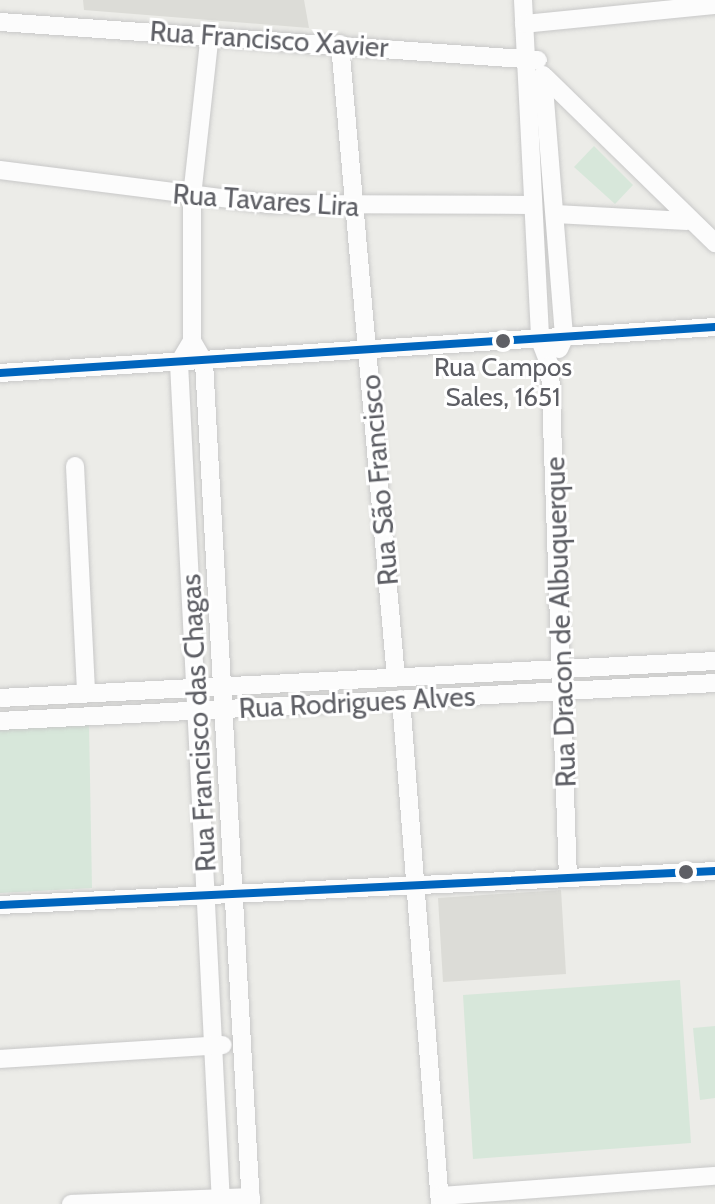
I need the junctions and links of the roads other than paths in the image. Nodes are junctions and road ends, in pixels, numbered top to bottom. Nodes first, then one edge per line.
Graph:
1 (523, 0) edge
2 (715, 5) edge
3 (0, 22) edge
4 (524, 30) junction
5 (210, 33) junction
6 (340, 44) junction
7 (536, 65) junction
8 (0, 170) edge
9 (192, 196) junction
10 (533, 205) junction
11 (354, 207) junction
12 (555, 214) junction
13 (687, 221) junction
14 (715, 243) edge
15 (715, 327) edge
16 (564, 338) junction
17 (540, 340) junction
18 (192, 341) junction
19 (367, 351) junction
20 (204, 362) junction
21 (179, 363) junction
22 (550, 366) junction
23 (0, 373) edge
24 (75, 466) dead end
25 (715, 661) edge
26 (562, 669) junction
27 (396, 678) junction
28 (715, 683) edge
29 (222, 687) junction
30 (198, 688) junction
31 (563, 691) junction
32 (86, 693) junction
33 (0, 698) edge
34 (401, 699) junction
35 (223, 709) junction
36 (199, 710) junction
37 (0, 721) edge
38 (715, 871) edge
39 (568, 878) junction
40 (414, 890) junction
41 (232, 894) junction
42 (206, 896) junction
43 (0, 905) edge
44 (213, 1045) junction
45 (241, 1045) junction
46 (0, 1059) edge
47 (715, 1176) edge
48 (251, 1200) edge
49 (440, 1200) edge
50 (221, 1201) edge
51 (71, 1204) edge

1 - 4 street
2 - 4 street
3 - 5 street, Rua Francisco Xavier
4 - 7 street
5 - 6 street, Rua Francisco Xavier
5 - 9 street, Rua Francisco das Chagas
6 - 7 street, Rua Francisco Xavier
6 - 11 street, Rua São Francisco
7 - 10 street, Rua Dracon de Albuquerque
7 - 12 street
7 - 13 street
8 - 9 street, Rua Tavares Lira
9 - 11 street, Rua Tavares Lira
9 - 18 street, Rua Francisco das Chagas
10 - 11 street, Rua Tavares Lira
10 - 17 street, Rua Dracon de Albuquerque
11 - 19 street, Rua São Francisco
12 - 13 street
12 - 16 street
13 - 14 street
15 - 16 street
16 - 17 street
16 - 22 street, Rua Dracon de Albuquerque
17 - 19 street
17 - 22 street, Rua Dracon de Albuquerque
18 - 20 street, Rua Francisco das Chagas
18 - 21 street
19 - 20 street
19 - 27 street, Rua São Francisco
20 - 21 street
20 - 29 street, Rua Francisco das Chagas
21 - 23 street
21 - 30 street, Rua Francisco das Chagas
22 - 26 street, Rua Dracon de Albuquerque
24 - 32 street
25 - 26 street, Rua Rodrigues Alves
26 - 27 street, Rua Rodrigues Alves
26 - 31 street, Rua Dracon de Albuquerque
27 - 29 street, Rua Rodrigues Alves
28 - 31 street, Rua Rodrigues Alves
29 - 30 street, Rua Rodrigues Alves
29 - 35 street, Rua Francisco das Chagas
30 - 32 street, Rua Rodrigues Alves
30 - 36 street, Rua Francisco das Chagas
31 - 34 street, Rua Rodrigues Alves
31 - 39 street, Rua Dracon de Albuquerque
32 - 33 street, Rua Rodrigues Alves
34 - 35 street, Rua Rodrigues Alves
34 - 40 street
35 - 36 street, Rua Rodrigues Alves
35 - 41 street, Rua Francisco das Chagas
36 - 37 street, Rua Rodrigues Alves
36 - 42 street, Rua Francisco das Chagas
38 - 39 street
39 - 40 street
40 - 41 street
40 - 49 street
41 - 42 street
41 - 45 street, Rua Francisco das Chagas
42 - 43 street
42 - 44 street, Rua Francisco das Chagas
44 - 45 street
44 - 46 street
44 - 50 street, Rua Francisco das Chagas
45 - 48 street, Rua Francisco das Chagas
47 - 49 street
48 - 50 street
50 - 51 street

